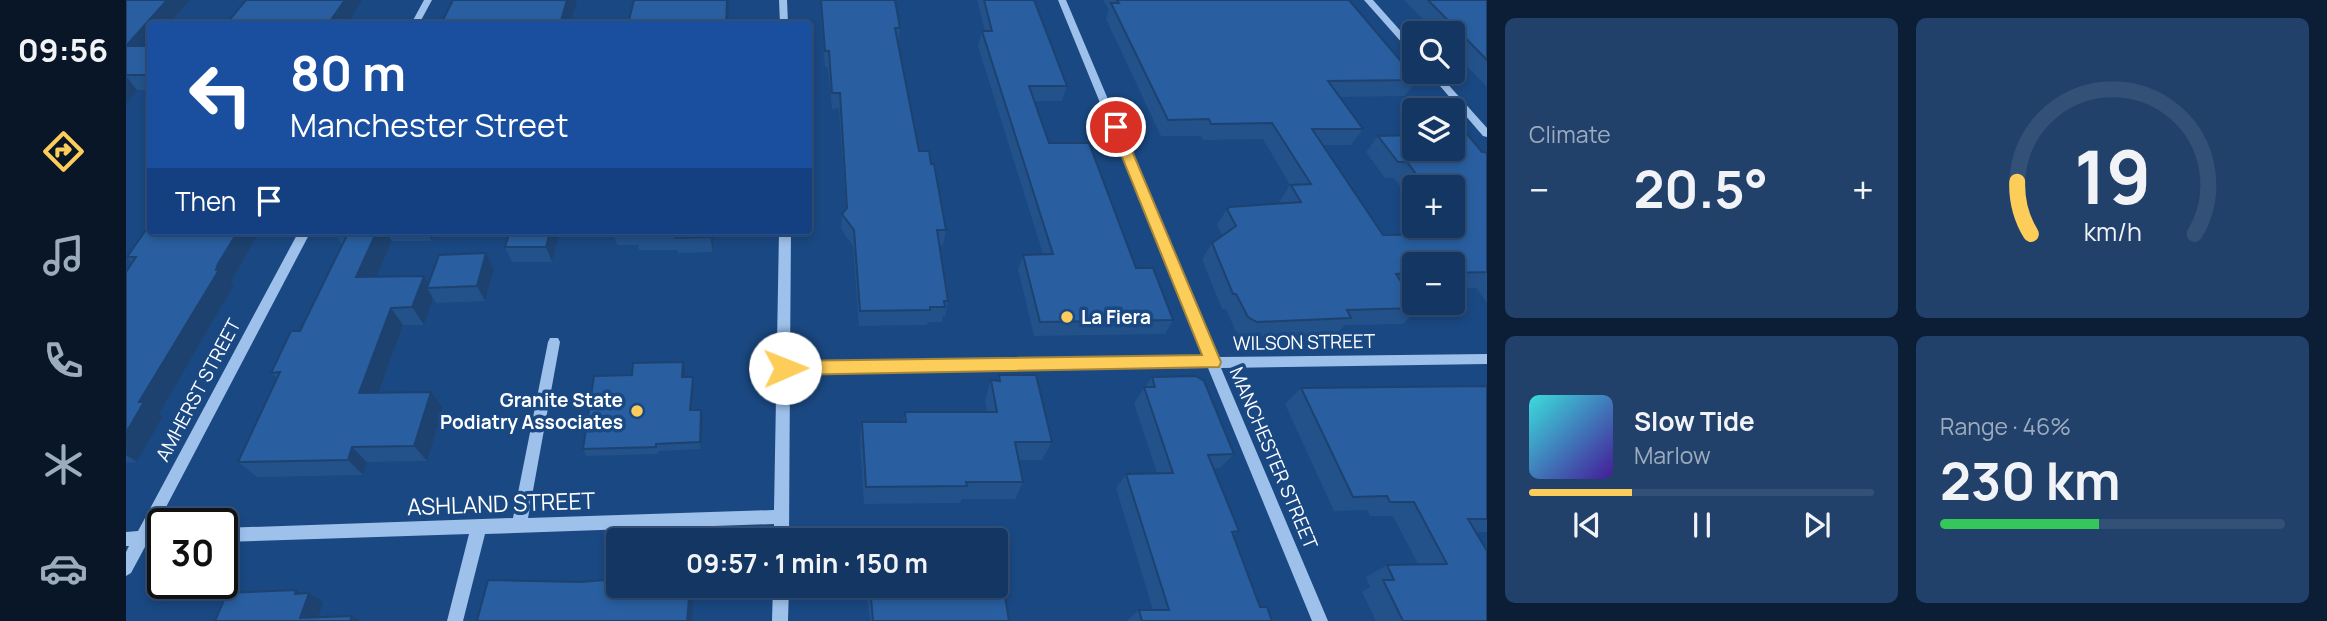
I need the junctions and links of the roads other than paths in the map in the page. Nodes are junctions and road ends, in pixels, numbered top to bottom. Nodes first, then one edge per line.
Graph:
1 (428, 0) edge
2 (783, 0) edge
3 (1062, 0) edge
4 (1368, 0) edge
5 (417, 21) edge
6 (784, 21) edge
7 (1402, 38) edge
8 (1443, 84) edge
9 (1487, 134) edge
10 (303, 235) edge
11 (785, 235) edge
12 (554, 342) dead end
13 (1487, 359) edge
14 (1213, 362) junction
15 (785, 368) junction
16 (781, 517) junction
17 (519, 525) junction
18 (479, 526) junction
19 (781, 528) edge
20 (238, 534) edge
21 (134, 538) edge
22 (126, 568) edge
23 (780, 598) edge
24 (455, 621) edge
25 (780, 621) edge
26 (1320, 621) edge

1 - 5 street
2 - 6 street
3 - 14 street, MANCHESTER STREET
4 - 7 street
8 - 9 street
10 - 21 street, AMHERST STREET
11 - 15 street
12 - 17 street
13 - 14 street, WILSON STREET
14 - 15 street, WILSON STREET
14 - 26 street, MANCHESTER STREET
15 - 16 street
16 - 17 street, ASHLAND STREET
16 - 19 street
17 - 18 street, ASHLAND STREET
18 - 20 street, ASHLAND STREET
18 - 24 street
21 - 22 street, AMHERST STREET
23 - 25 street

